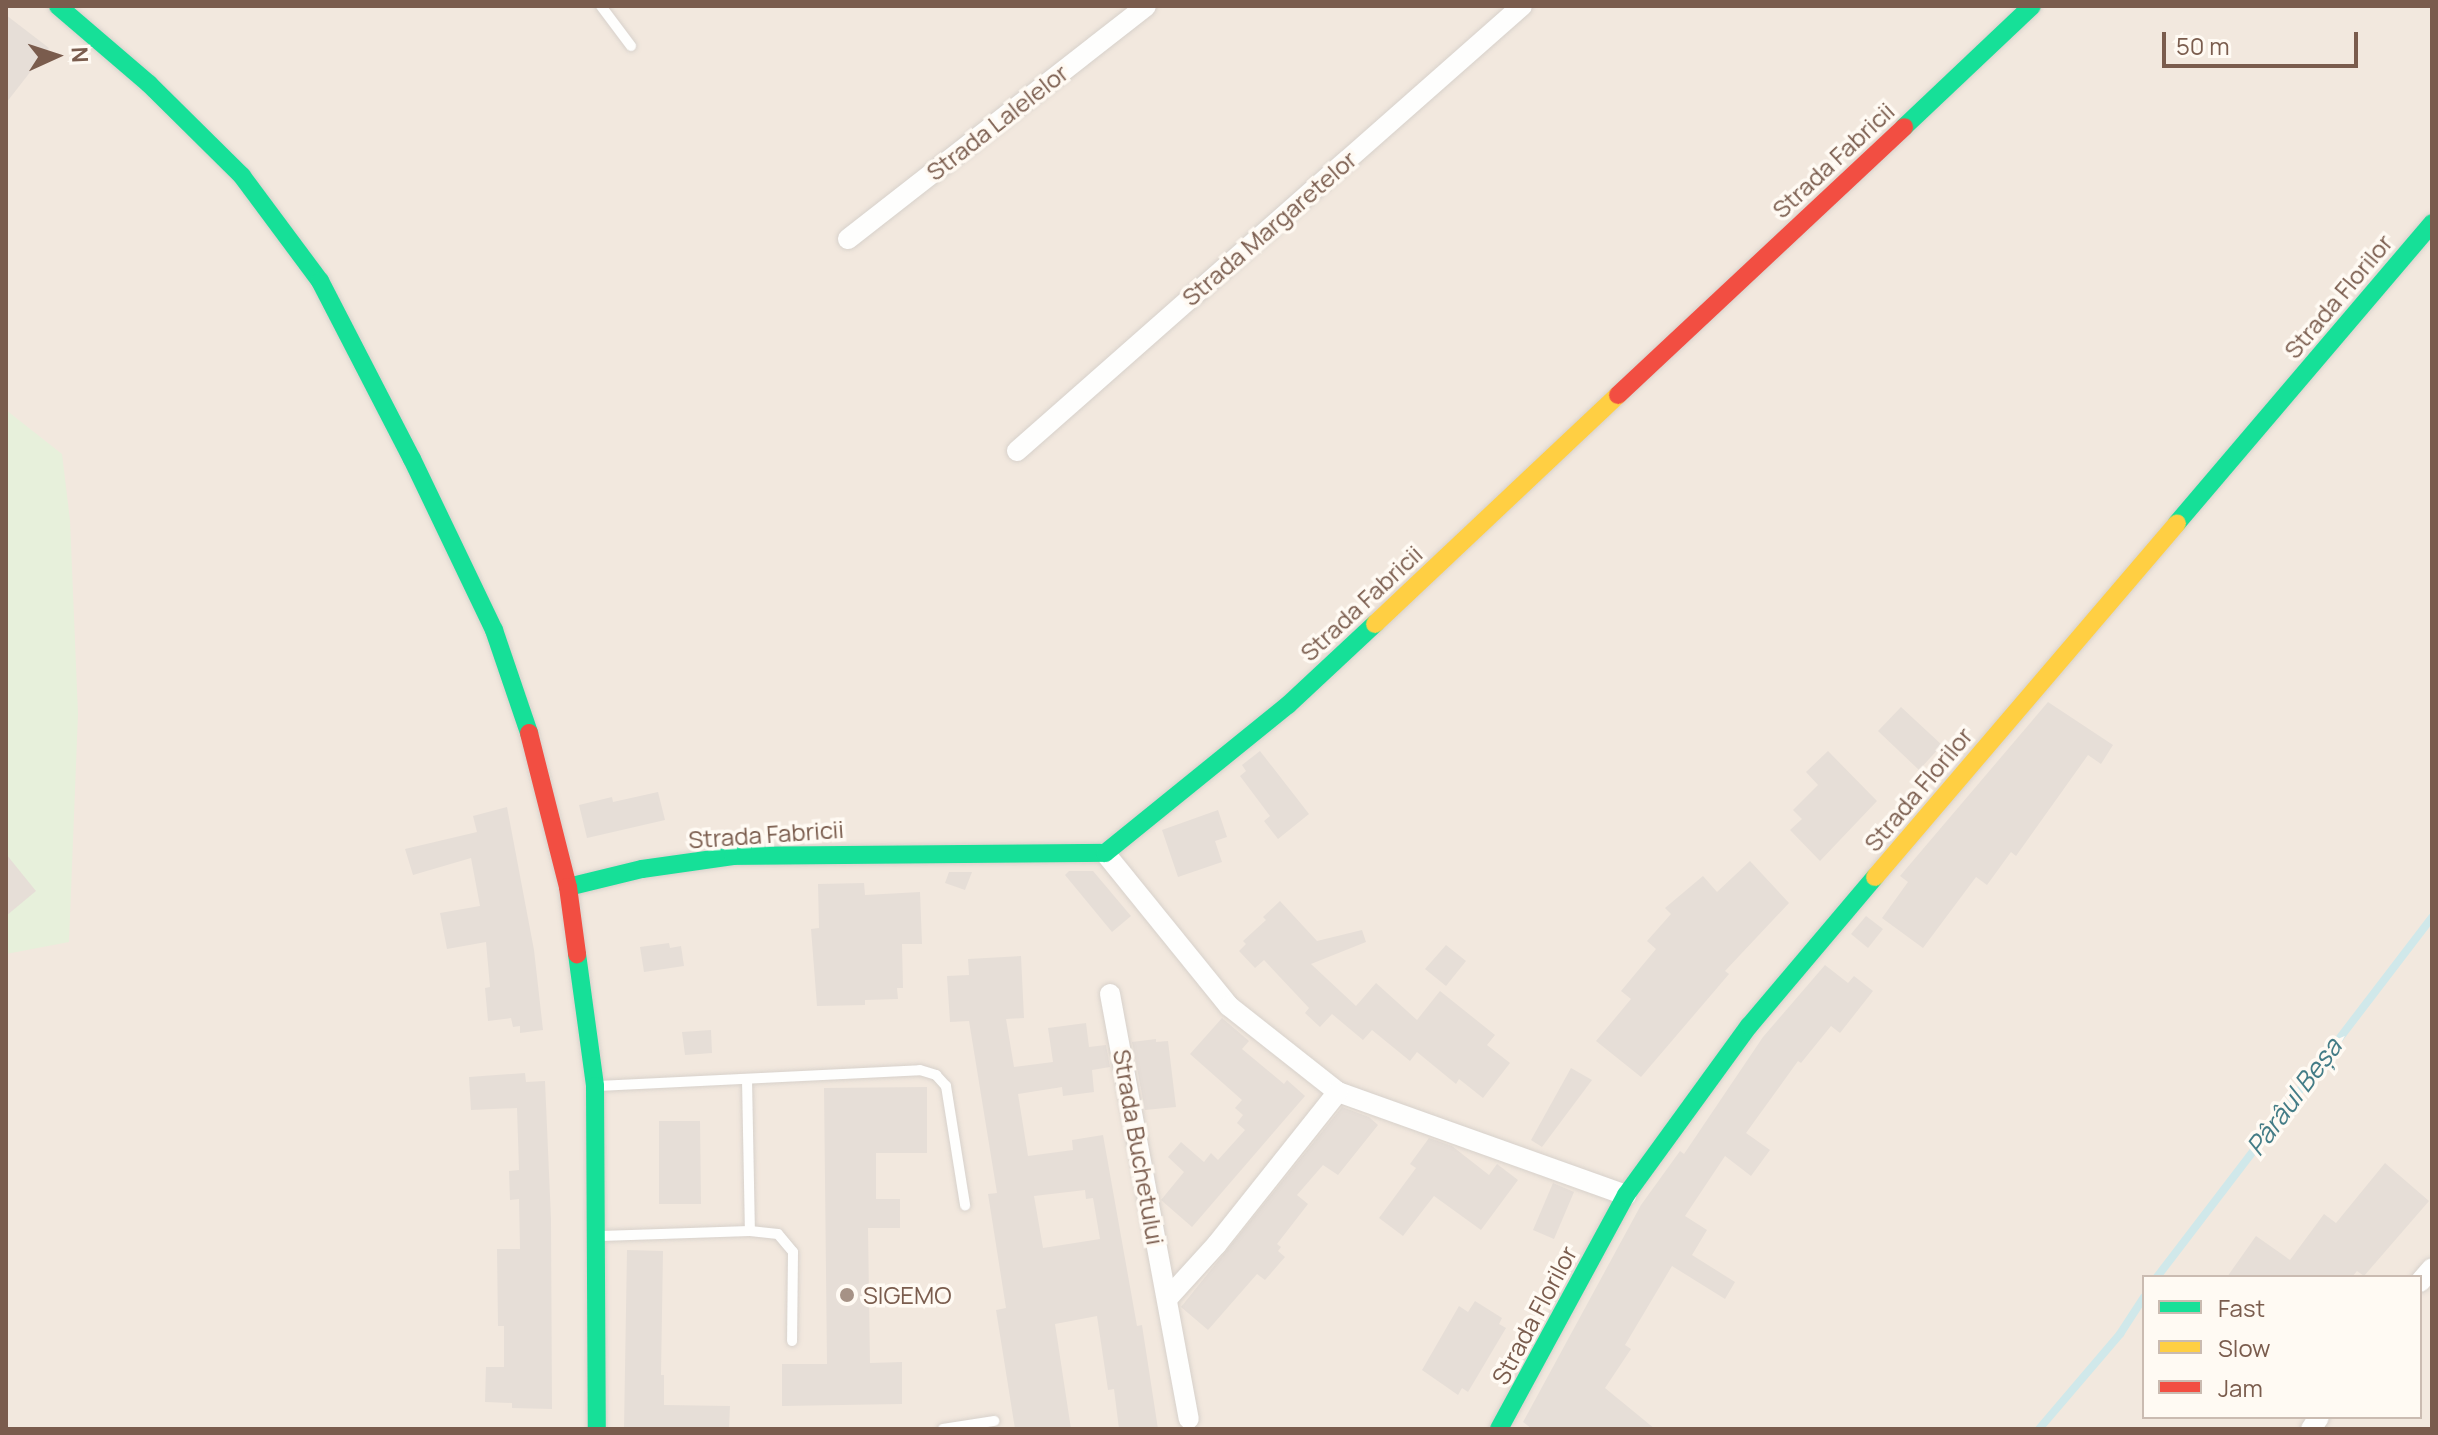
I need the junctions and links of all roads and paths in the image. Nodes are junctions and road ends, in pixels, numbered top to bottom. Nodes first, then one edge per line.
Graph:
1 (601, 6) edge
2 (1146, 6) edge
3 (1522, 6) edge
4 (2032, 6) edge
5 (57, 7) edge
6 (631, 46) dead end
7 (2432, 223) edge
8 (848, 239) dead end
9 (1017, 451) dead end
10 (1105, 853) junction
11 (568, 887) junction
12 (1110, 994) dead end
13 (747, 1079) junction
14 (595, 1086) junction
15 (1338, 1092) junction
16 (1626, 1195) junction
17 (965, 1205) dead end
18 (750, 1231) junction
19 (595, 1236) junction
20 (1167, 1299) junction
21 (792, 1341) dead end
22 (1189, 1419) dead end
23 (994, 1421) dead end
24 (597, 1429) edge
25 (943, 1429) edge
26 (1499, 1429) edge

1 - 6 lane
2 - 8 street, Strada Lalelelor
3 - 9 street, Strada Margaretelor
4 - 10 street, Strada Fabricii
5 - 11 street
7 - 16 street, Strada Florilor
10 - 11 street, Strada Fabricii
10 - 15 street
11 - 14 street
12 - 20 street, Strada Buchetului
13 - 14 lane
13 - 17 lane
13 - 18 lane
14 - 19 street
15 - 16 street
15 - 20 street, Strada Buchetului
16 - 26 street, Strada Florilor
18 - 19 lane
18 - 21 lane
19 - 24 street
20 - 22 street, Strada Buchetului
23 - 25 lane

